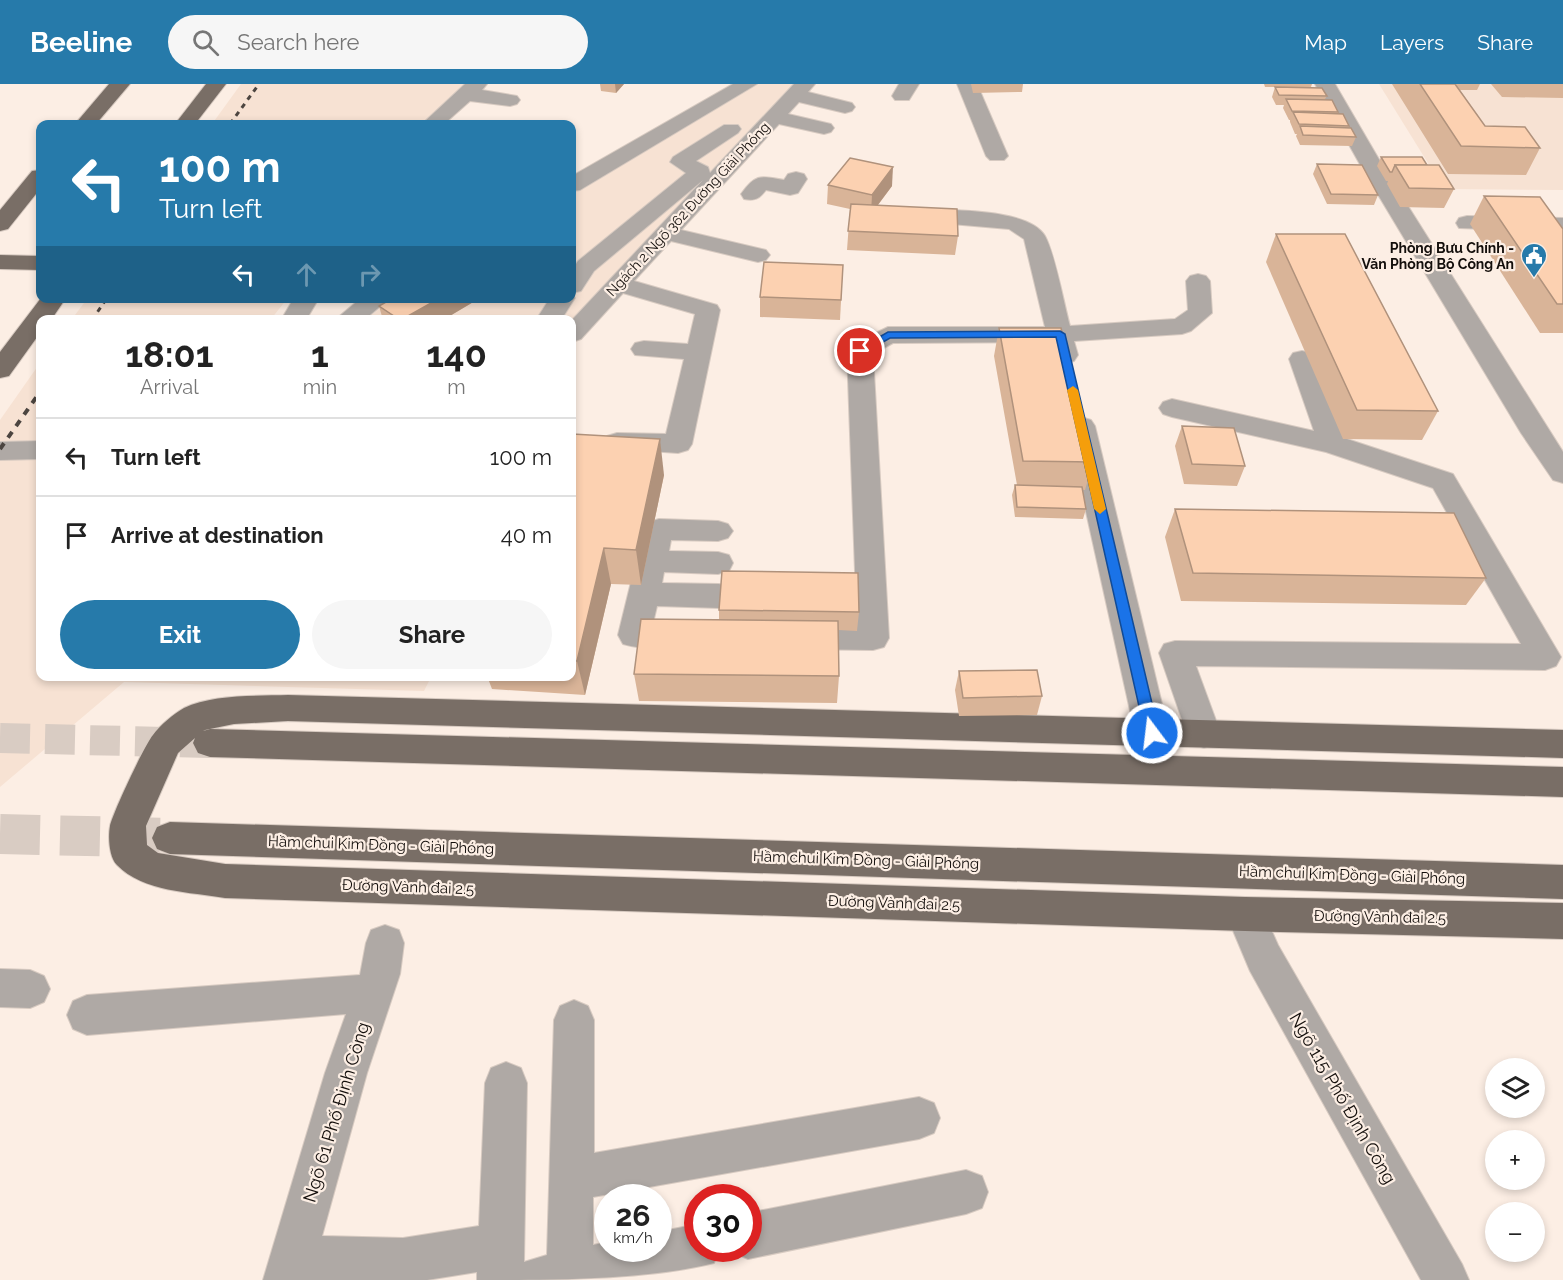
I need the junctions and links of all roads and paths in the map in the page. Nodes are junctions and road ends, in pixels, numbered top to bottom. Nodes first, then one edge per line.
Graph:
1 (120, 84) edge
2 (216, 84) edge
3 (747, 84) edge
4 (968, 84) edge
5 (1325, 84) edge
6 (471, 89) edge
7 (800, 90) edge
8 (510, 100) dead end
9 (844, 107) dead end
10 (774, 117) junction
11 (88, 120) edge
12 (188, 120) edge
13 (436, 120) edge
14 (824, 128) dead end
15 (731, 129) dead end
16 (997, 156) dead end
17 (796, 179) dead end
18 (36, 181) edge
19 (716, 181) junction
20 (576, 183) edge
21 (908, 215) edge
22 (1467, 223) dead end
23 (0, 224) edge
24 (1563, 225) edge
25 (666, 233) junction
26 (758, 255) dead end
27 (0, 262) edge
28 (36, 263) edge
29 (576, 280) edge
30 (1198, 280) dead end
31 (618, 284) junction
32 (371, 303) edge
33 (354, 315) edge
34 (36, 322) edge
35 (576, 330) edge
36 (1060, 334) junction
37 (644, 349) dead end
38 (698, 352) junction
39 (1302, 359) dead end
40 (0, 370) edge
41 (1172, 408) dead end
42 (1534, 433) junction
43 (1563, 433) edge
44 (593, 441) edge
45 (1332, 444) junction
46 (36, 450) edge
47 (0, 451) edge
48 (1561, 466) edge
49 (718, 531) dead end
50 (652, 561) junction
51 (718, 563) dead end
52 (642, 594) junction
53 (719, 596) edge
54 (706, 636) edge
55 (766, 637) edge
56 (1152, 733) junction
57 (1204, 734) junction
58 (210, 743) tunnel mouth
59 (1563, 744) edge
60 (1563, 782) edge
61 (170, 838) tunnel mouth
62 (1563, 882) edge
63 (1245, 914) junction
64 (1563, 921) edge
65 (385, 943) dead end
66 (373, 993) junction
67 (87, 1015) dead end
68 (574, 1020) dead end
69 (506, 1083) dead end
70 (919, 1118) dead end
71 (571, 1179) junction
72 (966, 1192) dead end
73 (762, 1233) edge
74 (684, 1250) edge
75 (501, 1262) edge
76 (289, 1269) edge
77 (553, 1276) edge
78 (1446, 1280) edge

1 - 11 main road
2 - 12 main road
3 - 20 street
4 - 16 street
5 - 42 street
6 - 8 street
6 - 13 street
7 - 9 street
7 - 10 street, Ngách 2 Ngõ 362 Đường Giải Phóng
10 - 14 street
10 - 19 street, Ngách 2 Ngõ 362 Đường Giải Phóng
15 - 29 street
17 - 19 street
18 - 23 main road
19 - 25 street, Ngách 2 Ngõ 362 Đường Giải Phóng
21 - 36 street
22 - 24 street
25 - 26 street
25 - 31 street, Ngách 2 Ngõ 362 Đường Giải Phóng
27 - 28 main road
30 - 36 street
31 - 35 street, Ngách 2 Ngõ 362 Đường Giải Phóng
31 - 38 street
32 - 33 street
34 - 40 main road
36 - 55 street
36 - 56 street
37 - 38 street
38 - 44 street
39 - 45 street
41 - 45 street
42 - 43 street
42 - 48 street
45 - 57 street
46 - 47 street
49 - 50 street
50 - 51 street
50 - 52 street
52 - 53 street
52 - 54 street
56 - 57 main road
56 - 63 main road, Đường Vành đai 2.5
57 - 59 main road
58 - 60 main road
61 - 62 main road, Hầm chui Kim Đồng - Giải Phóng
63 - 64 main road, Đường Vành đai 2.5
63 - 78 street, Ngõ 115 Phố Định Công
65 - 66 street, Ngõ 61 Phố Định Công
66 - 67 street
66 - 76 street, Ngõ 61 Phố Định Công
68 - 71 street
69 - 75 street
70 - 71 street
71 - 77 street
72 - 73 street
74 - 77 street
75 - 76 street

